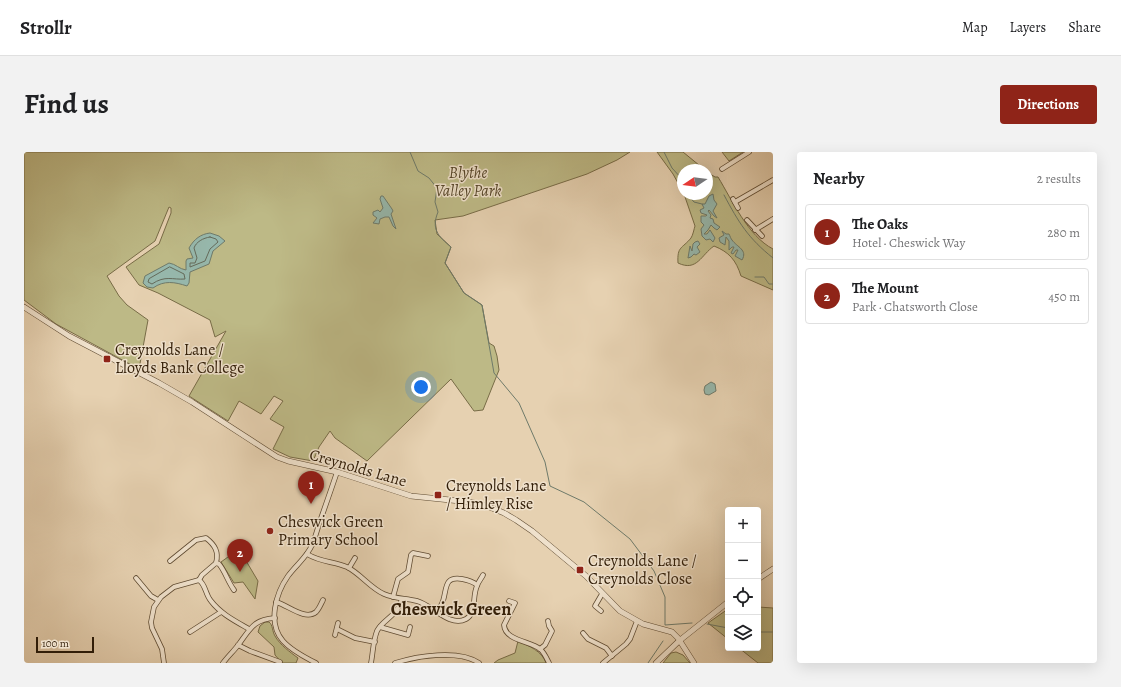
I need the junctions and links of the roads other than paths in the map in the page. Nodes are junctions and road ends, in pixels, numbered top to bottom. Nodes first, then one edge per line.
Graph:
1 (749, 152) edge
2 (722, 169) dead end
3 (773, 180) edge
4 (738, 208) dead end
5 (773, 219) edge
6 (747, 220) dead end
7 (755, 230) junction
8 (762, 236) dead end
9 (24, 307) edge
10 (337, 472) junction
11 (307, 554) junction
12 (428, 556) dead end
13 (355, 558) dead end
14 (170, 560) dead end
15 (216, 563) junction
16 (349, 568) junction
17 (773, 570) edge
18 (483, 575) dead end
19 (761, 577) edge
20 (136, 578) dead end
21 (199, 580) junction
22 (477, 585) junction
23 (234, 590) dead end
24 (602, 594) junction
25 (393, 596) junction
26 (402, 599) junction
27 (158, 600) junction
28 (324, 600) dead end
29 (509, 600) dead end
30 (276, 602) junction
31 (725, 604) edge
32 (601, 611) dead end
33 (221, 612) junction
34 (436, 612) junction
35 (275, 618) junction
36 (548, 621) dead end
37 (637, 621) junction
38 (338, 623) dead end
39 (380, 627) junction
40 (410, 627) dead end
41 (249, 629) junction
42 (337, 629) junction
43 (190, 632) dead end
44 (583, 633) dead end
45 (335, 635) dead end
46 (680, 641) junction
47 (375, 642) junction
48 (238, 645) junction
49 (540, 649) junction
50 (612, 656) junction
51 (465, 657) junction
52 (280, 662) dead end
53 (164, 663) edge
54 (223, 663) edge
55 (316, 663) edge
56 (371, 663) edge
57 (395, 663) edge
58 (463, 663) edge
59 (479, 663) edge
60 (549, 663) edge
61 (603, 663) edge
62 (656, 663) edge
63 (694, 663) edge

1 - 2 street
3 - 4 street
5 - 7 street
6 - 7 street
7 - 8 street
9 - 10 street, Creynolds Lane
10 - 11 street
10 - 24 street, Creynolds Lane
11 - 16 street
11 - 30 street
12 - 25 street
13 - 16 street
14 - 15 street
15 - 21 street
15 - 23 street
16 - 25 street
17 - 19 street
18 - 22 street
20 - 27 street
21 - 27 street
21 - 33 street
22 - 34 street
22 - 34 street
24 - 32 street
24 - 37 street, Creynolds Lane
25 - 26 street
26 - 34 street
26 - 39 street
27 - 53 street
28 - 30 street
29 - 49 street
30 - 35 street
31 - 46 street
33 - 41 street
33 - 43 street
35 - 41 street
35 - 55 street
36 - 49 street
37 - 46 street, Creynolds Lane
37 - 50 street
38 - 42 street
39 - 40 street
39 - 47 street
41 - 48 street
42 - 45 street
42 - 47 street
44 - 50 street
46 - 62 street
46 - 63 street
47 - 56 street
48 - 52 street
48 - 54 street
49 - 60 street
50 - 61 street
51 - 57 street
51 - 58 street
51 - 59 street

